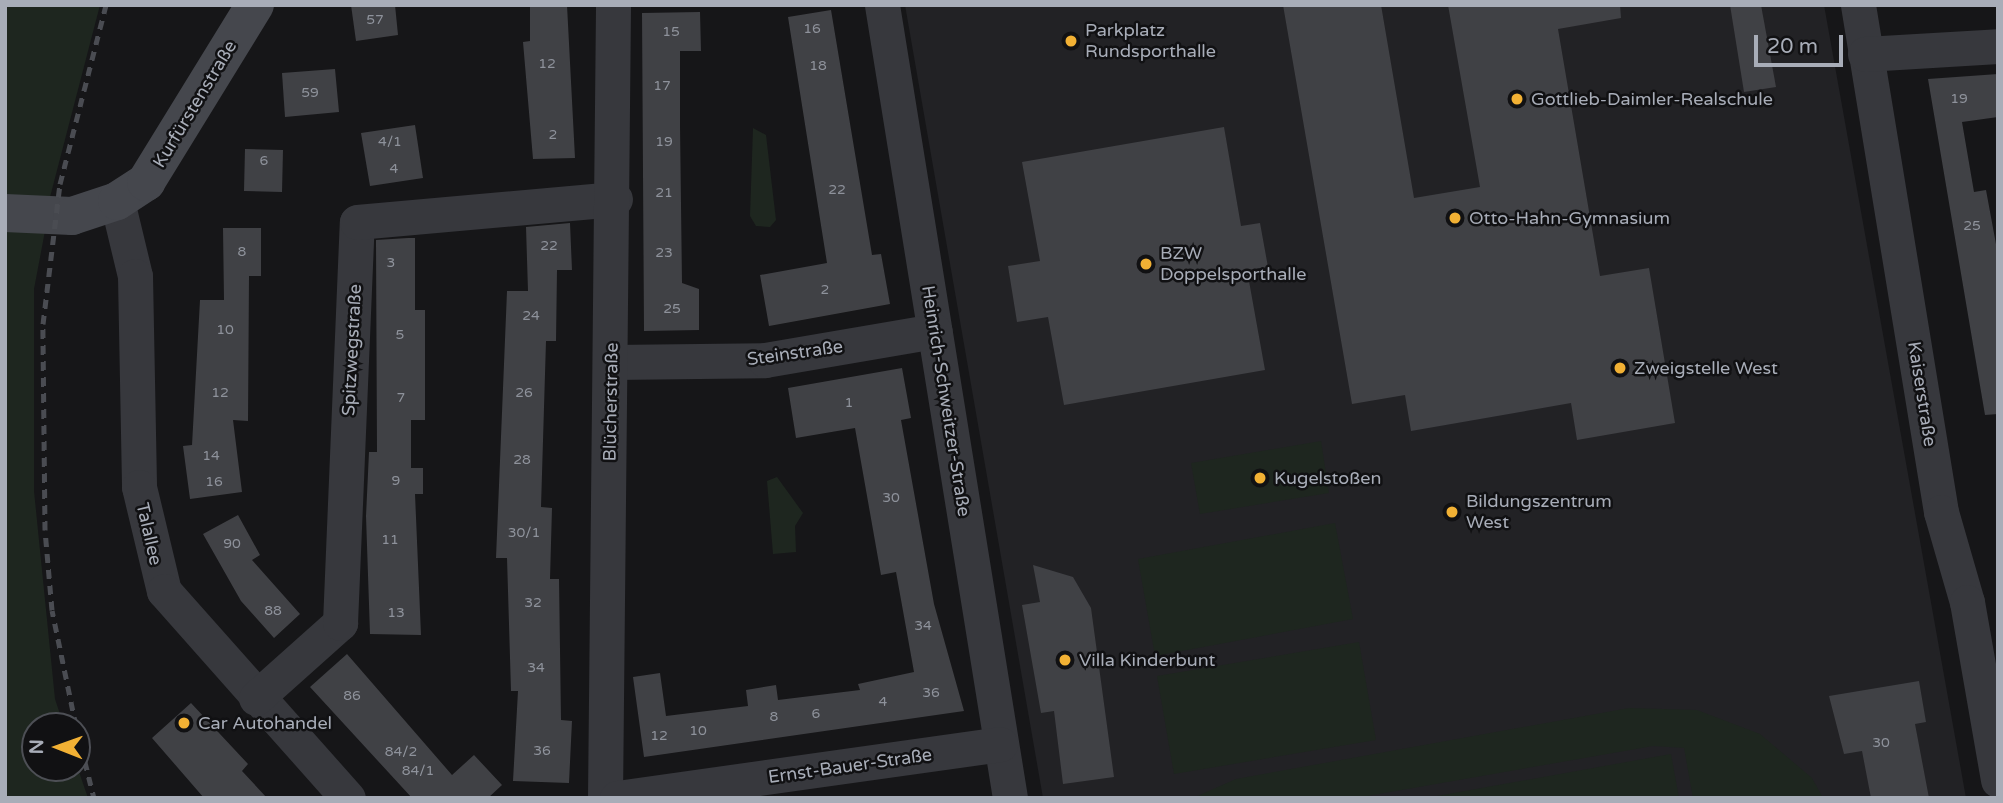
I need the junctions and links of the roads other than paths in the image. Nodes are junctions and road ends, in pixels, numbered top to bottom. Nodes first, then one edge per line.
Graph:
1 (255, 5) edge
2 (613, 5) edge
3 (882, 5) edge
4 (1858, 5) edge
5 (1998, 46) edge
6 (1865, 54) junction
7 (615, 199) junction
8 (117, 201) junction
9 (5, 213) edge
10 (935, 331) junction
11 (612, 362) junction
12 (1982, 600) edge
13 (256, 698) junction
14 (1000, 744) junction
15 (1998, 780) edge
16 (348, 798) edge
17 (605, 798) edge
18 (617, 798) edge
19 (1010, 798) edge

1 - 8 street, Kurfürstenstraße
2 - 7 street, Blücherstraße
3 - 10 street, Heinrich-Schweitzer-Straße
4 - 6 street, Kaiserstraße
5 - 6 street
6 - 12 street, Kaiserstraße
7 - 11 street, Blücherstraße
7 - 13 street, Spitzwegstraße
8 - 9 street, Kurfürstenstraße
8 - 13 street, Talallee
10 - 11 street, Steinstraße
10 - 14 street, Heinrich-Schweitzer-Straße
11 - 17 street, Blücherstraße
12 - 15 street, Kaiserstraße
13 - 16 street, Talallee
14 - 18 street, Ernst-Bauer-Straße
14 - 19 street, Heinrich-Schweitzer-Straße

